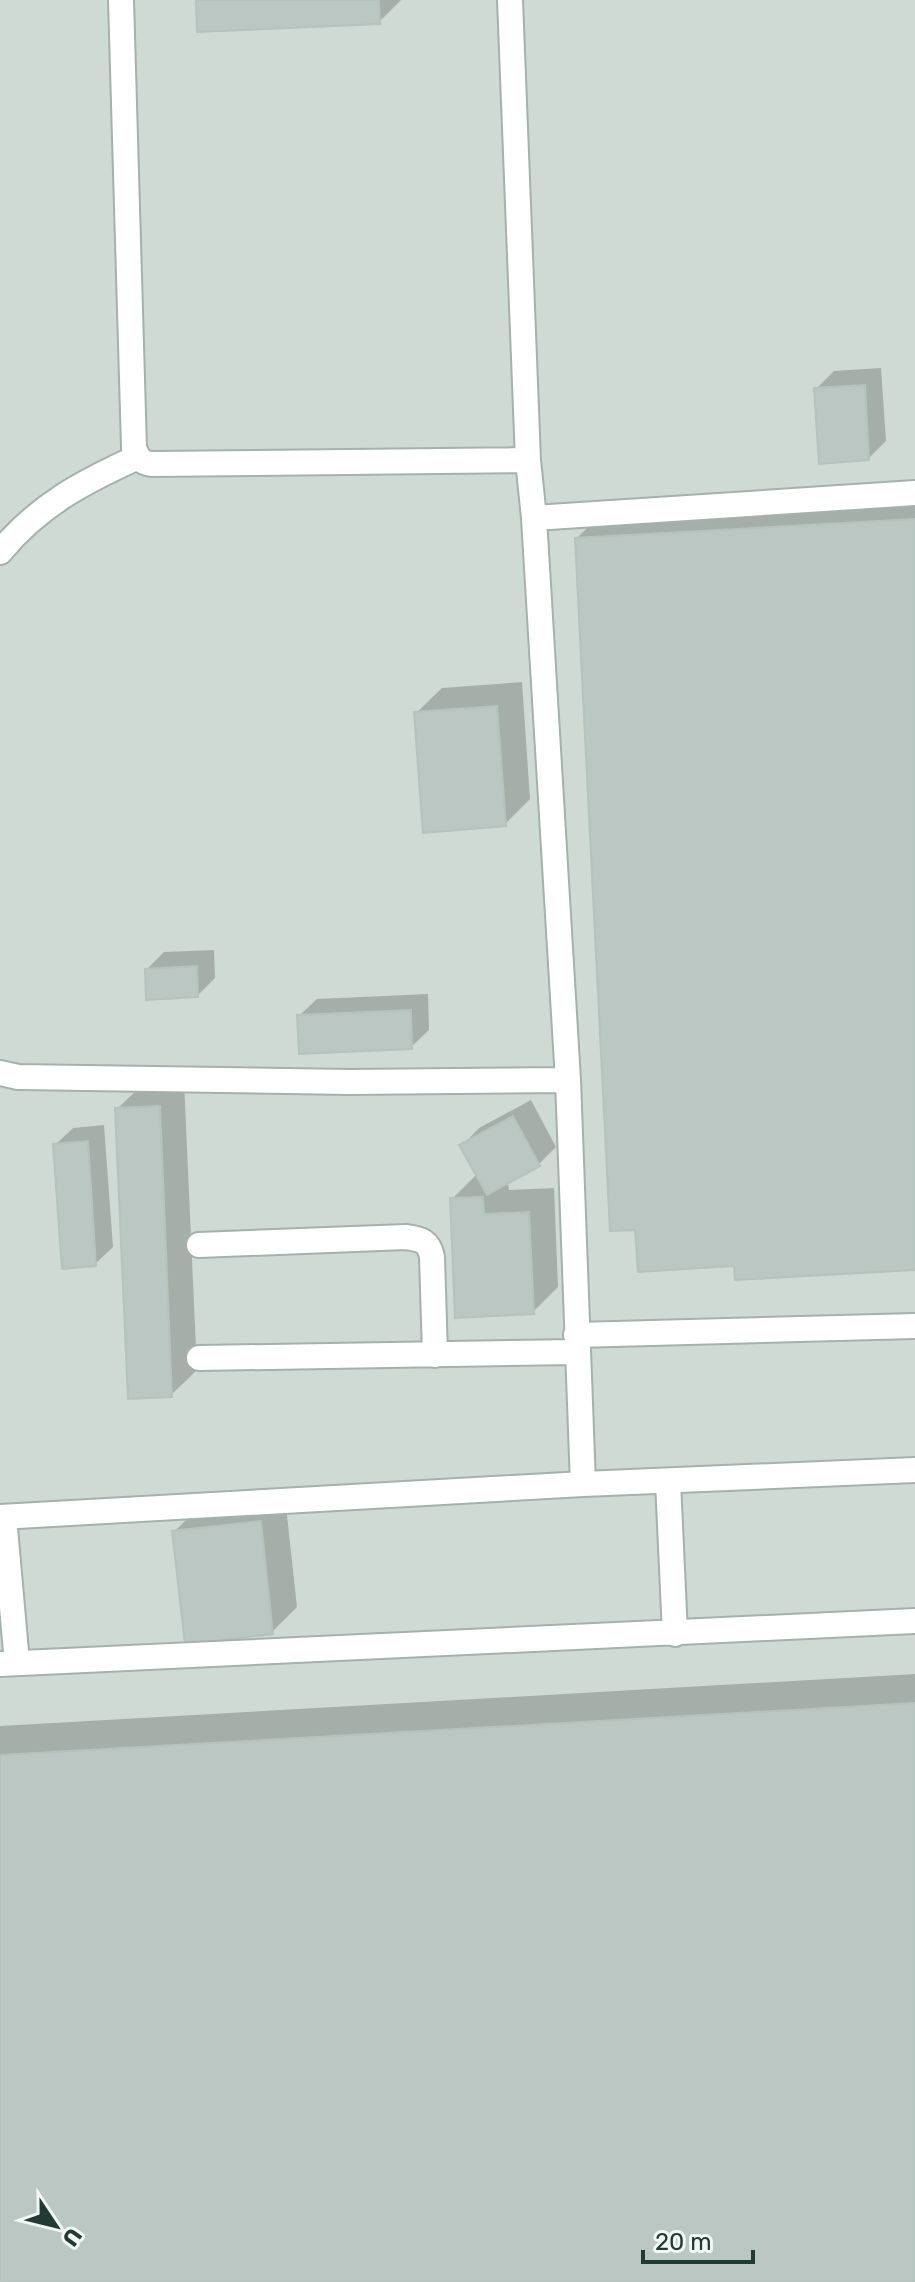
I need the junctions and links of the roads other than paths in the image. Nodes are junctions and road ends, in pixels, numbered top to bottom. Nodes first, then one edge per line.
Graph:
1 (121, 0) edge
2 (510, 0) edge
3 (138, 457) junction
4 (528, 460) junction
5 (915, 493) edge
6 (534, 518) junction
7 (0, 552) edge
8 (0, 1073) edge
9 (568, 1080) junction
10 (199, 1245) dead end
11 (915, 1326) edge
12 (576, 1343) junction
13 (435, 1355) junction
14 (199, 1358) dead end
15 (915, 1470) edge
16 (668, 1482) junction
17 (583, 1484) junction
18 (2, 1517) edge
19 (915, 1621) edge
20 (675, 1634) junction
21 (9, 1663) edge

1 - 3 lane
2 - 4 lane
3 - 4 lane
3 - 7 lane
4 - 6 lane
5 - 6 lane
6 - 9 lane
8 - 9 lane
9 - 12 lane
10 - 13 lane
11 - 12 lane
12 - 13 lane
12 - 17 lane
13 - 14 lane
15 - 16 lane
16 - 17 lane
16 - 20 lane
17 - 18 lane
18 - 21 lane
19 - 20 lane
20 - 21 lane

